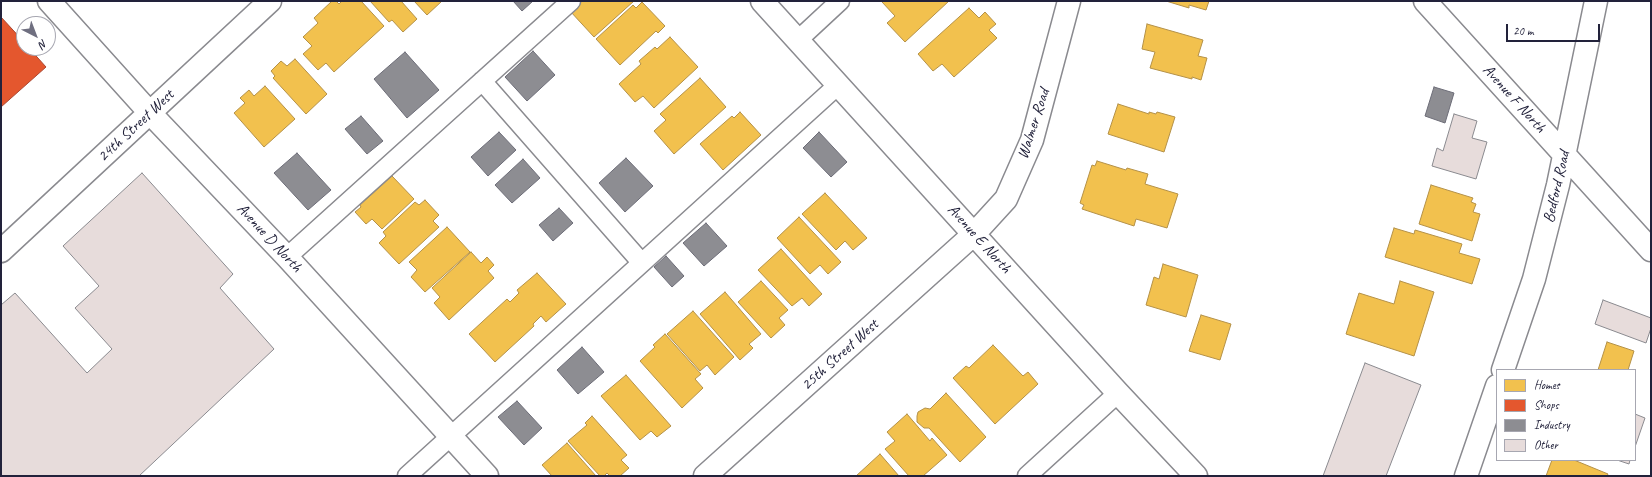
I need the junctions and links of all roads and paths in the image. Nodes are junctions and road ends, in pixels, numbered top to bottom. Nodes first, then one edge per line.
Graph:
1 (49, 1) edge
2 (270, 1) edge
3 (571, 1) edge
4 (762, 1) edge
5 (840, 1) edge
6 (1069, 1) edge
7 (1425, 1) edge
8 (1596, 1) edge
9 (798, 40) junction
10 (482, 81) junction
11 (838, 85) junction
12 (150, 113) junction
13 (1565, 154) junction
14 (974, 234) junction
15 (1651, 250) edge
16 (1, 251) edge
17 (287, 257) junction
18 (641, 262) junction
19 (1502, 369) edge
20 (1496, 389) edge
21 (1118, 393) junction
22 (450, 436) junction
23 (407, 476) edge
24 (487, 476) edge
25 (705, 476) edge
26 (1027, 476) edge
27 (1196, 476) edge
28 (1466, 476) edge

1 - 12 street, Avenue D North
2 - 12 street, 24th Street West
3 - 10 lane
4 - 9 street, Avenue E North
5 - 9 lane
6 - 14 street, Walmer Road
7 - 13 street, Avenue F North
8 - 13 street, Bedford Road
9 - 11 street, Avenue E North
10 - 17 lane
10 - 18 lane
11 - 14 street, Avenue E North
11 - 18 lane
12 - 16 street, 24th Street West
12 - 17 street, Avenue D North
13 - 15 street, Avenue F North
13 - 19 street, Bedford Road
14 - 21 street, Avenue E North
14 - 25 street, 25th Street West
17 - 22 street, Avenue D North
18 - 22 lane
20 - 28 street
21 - 26 lane
21 - 27 street, Avenue E North
22 - 23 lane
22 - 24 street, Avenue D North

